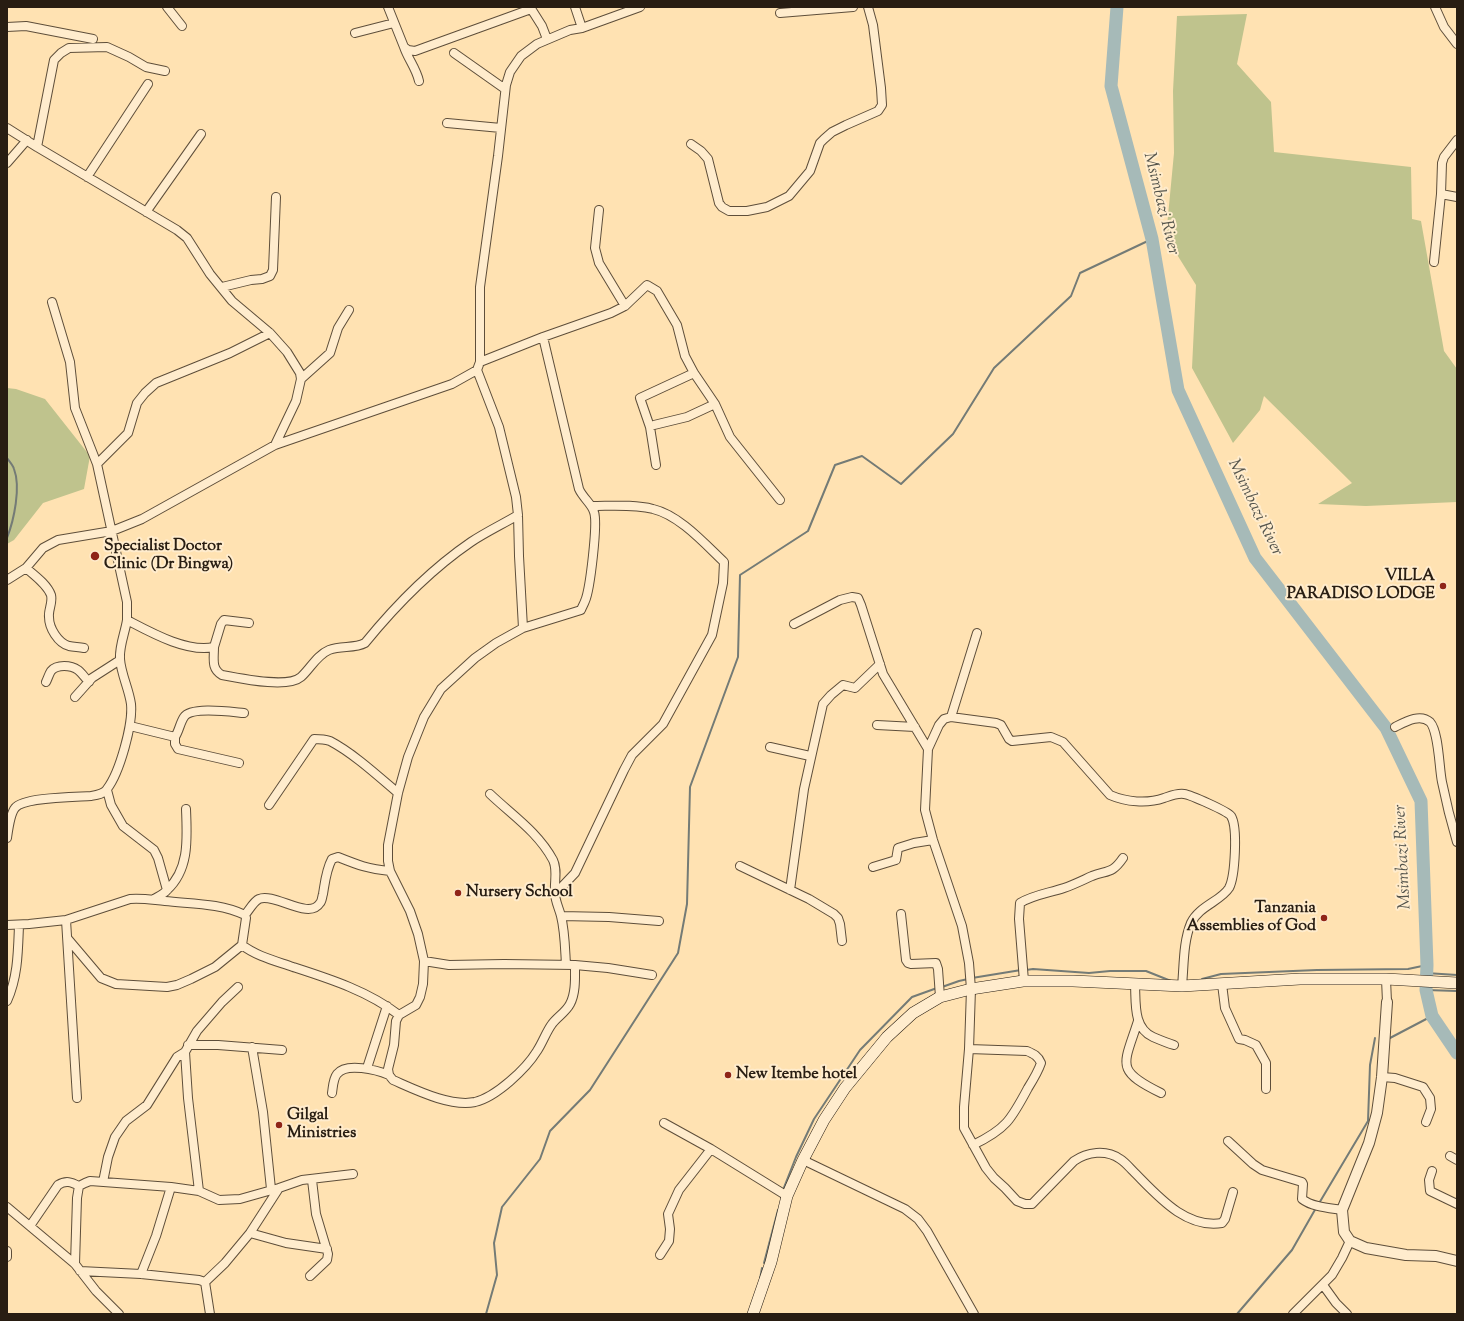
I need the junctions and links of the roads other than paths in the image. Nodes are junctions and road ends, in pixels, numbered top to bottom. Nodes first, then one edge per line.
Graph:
1 (167, 7) edge
2 (388, 7) edge
3 (575, 7) edge
4 (640, 7) edge
5 (853, 7) edge
6 (868, 7) edge
7 (1435, 7) edge
8 (530, 8) edge
9 (780, 13) dead end
10 (394, 23) junction
11 (182, 26) dead end
12 (7, 27) edge
13 (582, 28) junction
14 (355, 33) dead end
15 (93, 39) dead end
16 (547, 39) junction
17 (1457, 44) edge
18 (404, 47) junction
19 (454, 53) dead end
20 (165, 71) dead end
21 (419, 81) dead end
22 (148, 84) dead end
23 (506, 88) junction
24 (447, 123) dead end
25 (7, 128) edge
26 (501, 128) junction
27 (201, 134) dead end
28 (27, 140) junction
29 (1457, 140) edge
30 (691, 144) dead end
31 (37, 147) junction
32 (7, 163) edge
33 (87, 177) junction
34 (1441, 194) junction
35 (276, 197) dead end
36 (1457, 197) edge
37 (599, 210) dead end
38 (146, 212) junction
39 (1434, 262) dead end
40 (222, 287) junction
41 (52, 302) dead end
42 (625, 306) junction
43 (349, 310) dead end
44 (270, 334) junction
45 (543, 337) junction
46 (479, 366) junction
47 (694, 373) junction
48 (301, 379) junction
49 (715, 404) junction
50 (650, 427) junction
51 (275, 445) junction
52 (97, 464) junction
53 (656, 466) dead end
54 (780, 500) dead end
55 (592, 506) junction
56 (518, 515) junction
57 (112, 531) junction
58 (26, 568) junction
59 (7, 580) edge
60 (126, 620) junction
61 (249, 623) dead end
62 (794, 624) dead end
63 (523, 628) junction
64 (977, 633) dead end
65 (214, 647) junction
66 (84, 648) dead end
67 (120, 660) junction
68 (880, 664) junction
69 (46, 682) dead end
70 (89, 682) junction
71 (75, 696) dead end
72 (244, 713) dead end
73 (951, 717) junction
74 (877, 725) dead end
75 (130, 726) junction
76 (1395, 726) dead end
77 (915, 727) junction
78 (175, 737) junction
79 (770, 747) dead end
80 (928, 749) junction
81 (810, 756) junction
82 (239, 763) dead end
83 (107, 790) junction
84 (398, 793) junction
85 (490, 794) dead end
86 (269, 805) dead end
87 (186, 809) dead end
88 (7, 838) edge
89 (933, 840) junction
90 (1457, 842) edge
91 (1123, 858) dead end
92 (740, 866) dead end
93 (873, 866) dead end
94 (390, 871) junction
95 (167, 890) junction
96 (790, 890) junction
97 (555, 894) junction
98 (154, 899) junction
99 (901, 914) dead end
100 (245, 915) junction
101 (561, 916) junction
102 (66, 920) junction
103 (659, 921) dead end
104 (7, 925) edge
105 (19, 925) junction
106 (68, 939) junction
107 (842, 941) dead end
108 (242, 945) junction
109 (424, 961) junction
110 (566, 965) junction
111 (575, 965) junction
112 (652, 975) dead end
113 (1386, 979) junction
114 (1024, 981) junction
115 (1457, 983) edge
116 (1222, 984) junction
117 (1135, 985) junction
118 (1182, 986) junction
119 (238, 987) dead end
120 (971, 989) junction
121 (940, 997) junction
122 (7, 1002) edge
123 (1387, 1002) joint
124 (387, 1006) junction
125 (399, 1015) junction
126 (1138, 1021) junction
127 (1174, 1045) dead end
128 (252, 1047) junction
129 (186, 1049) junction
130 (969, 1049) junction
131 (282, 1050) dead end
132 (367, 1068) junction
133 (389, 1075) junction
134 (1382, 1077) junction
135 (1266, 1090) dead end
136 (332, 1093) dead end
137 (1161, 1093) dead end
138 (77, 1098) dead end
139 (664, 1122) dead end
140 (1426, 1122) dead end
141 (1228, 1141) dead end
142 (973, 1145) junction
143 (711, 1149) junction
144 (803, 1160) junction
145 (1432, 1170) dead end
146 (353, 1174) dead end
147 (312, 1180) junction
148 (103, 1182) junction
149 (79, 1186) junction
150 (171, 1186) junction
151 (275, 1189) junction
152 (198, 1191) junction
153 (1233, 1192) dead end
154 (787, 1196) junction
155 (1457, 1204) edge
156 (7, 1207) edge
157 (1342, 1210) junction
158 (30, 1226) junction
159 (250, 1233) junction
160 (1350, 1241) junction
161 (327, 1248) junction
162 (7, 1251) edge
163 (660, 1255) dead end
164 (7, 1257) edge
165 (1457, 1261) edge
166 (75, 1264) junction
167 (80, 1271) junction
168 (141, 1274) junction
169 (310, 1276) dead end
170 (205, 1282) junction
171 (1323, 1285) junction
172 (119, 1314) edge
173 (210, 1314) edge
174 (753, 1314) edge
175 (974, 1314) edge
176 (1293, 1314) edge
177 (1347, 1314) edge

1 - 11 street
2 - 10 street
3 - 13 street
4 - 13 street
5 - 9 street
6 - 30 street
7 - 17 street
8 - 16 street
8 - 18 street
10 - 14 street
10 - 18 street
12 - 15 street
13 - 16 street
16 - 23 street
18 - 21 street
19 - 23 street
20 - 31 street
22 - 33 street
23 - 26 street
24 - 26 street
25 - 28 street
26 - 46 street
27 - 38 street
28 - 31 street
28 - 32 street
29 - 34 street
31 - 33 street
33 - 38 street
34 - 36 street
34 - 39 street
35 - 40 street
37 - 42 street
38 - 40 street
40 - 44 street
41 - 52 street
42 - 45 street
42 - 47 street
43 - 48 street
44 - 48 street
44 - 52 street
45 - 46 street
45 - 55 street
46 - 51 street
46 - 56 street
47 - 49 street
47 - 50 street
48 - 51 street
49 - 50 street
49 - 54 street
50 - 53 street
51 - 57 street
52 - 57 street
55 - 63 street
55 - 97 street
56 - 63 street
56 - 65 street
57 - 58 street
57 - 60 street
58 - 59 street
58 - 66 street
60 - 65 street
60 - 67 street
61 - 65 street
62 - 68 street
63 - 84 street
64 - 73 street
67 - 70 street
67 - 75 street
68 - 77 street
68 - 81 street
69 - 70 street
70 - 71 street
72 - 78 street
73 - 80 street
73 - 118 street
74 - 77 street
75 - 78 street
75 - 83 street
76 - 90 street
77 - 80 street
78 - 82 street
79 - 81 street
80 - 89 street
81 - 96 street
83 - 88 street
83 - 95 street
84 - 86 street
84 - 94 street
85 - 97 street
87 - 95 street
89 - 93 street
89 - 120 street
91 - 114 street
92 - 96 street
94 - 100 street
94 - 109 street
95 - 98 street
96 - 107 street
97 - 101 street
98 - 100 street
98 - 102 street
99 - 121 street
100 - 108 street
101 - 103 street
101 - 110 street
102 - 105 street
102 - 106 street
104 - 105 street
105 - 122 street
106 - 108 street
106 - 138 street
108 - 124 street
109 - 110 street
109 - 125 street
110 - 111 street
111 - 112 street
111 - 133 street
113 - 115 main road
113 - 116 main road
113 - 123 street
114 - 117 main road
114 - 120 main road
116 - 118 main road
116 - 135 street
117 - 118 main road
117 - 126 street
119 - 129 street
120 - 121 main road
120 - 130 street
121 - 144 main road
123 - 134 street
124 - 125 street
124 - 132 street
125 - 133 street
126 - 127 street
126 - 137 street
128 - 129 street
128 - 131 street
128 - 151 street
129 - 148 street
129 - 152 street
130 - 142 street
130 - 142 street
132 - 133 street
132 - 136 street
134 - 140 street
134 - 157 street
139 - 143 street
141 - 157 street
142 - 153 street
143 - 154 street
143 - 163 street
144 - 154 main road
144 - 175 street
145 - 155 street
146 - 147 street
147 - 151 street
147 - 161 street
148 - 149 street
148 - 150 street
149 - 158 street
149 - 166 street
150 - 152 street
150 - 168 street
151 - 152 street
151 - 159 street
154 - 174 main road
156 - 158 street
157 - 160 street
158 - 166 street
159 - 161 street
159 - 170 street
160 - 165 street
160 - 171 street
161 - 169 street
162 - 164 street
166 - 167 street
167 - 168 street
167 - 172 street
168 - 170 street
170 - 173 street
171 - 176 street
171 - 177 street

